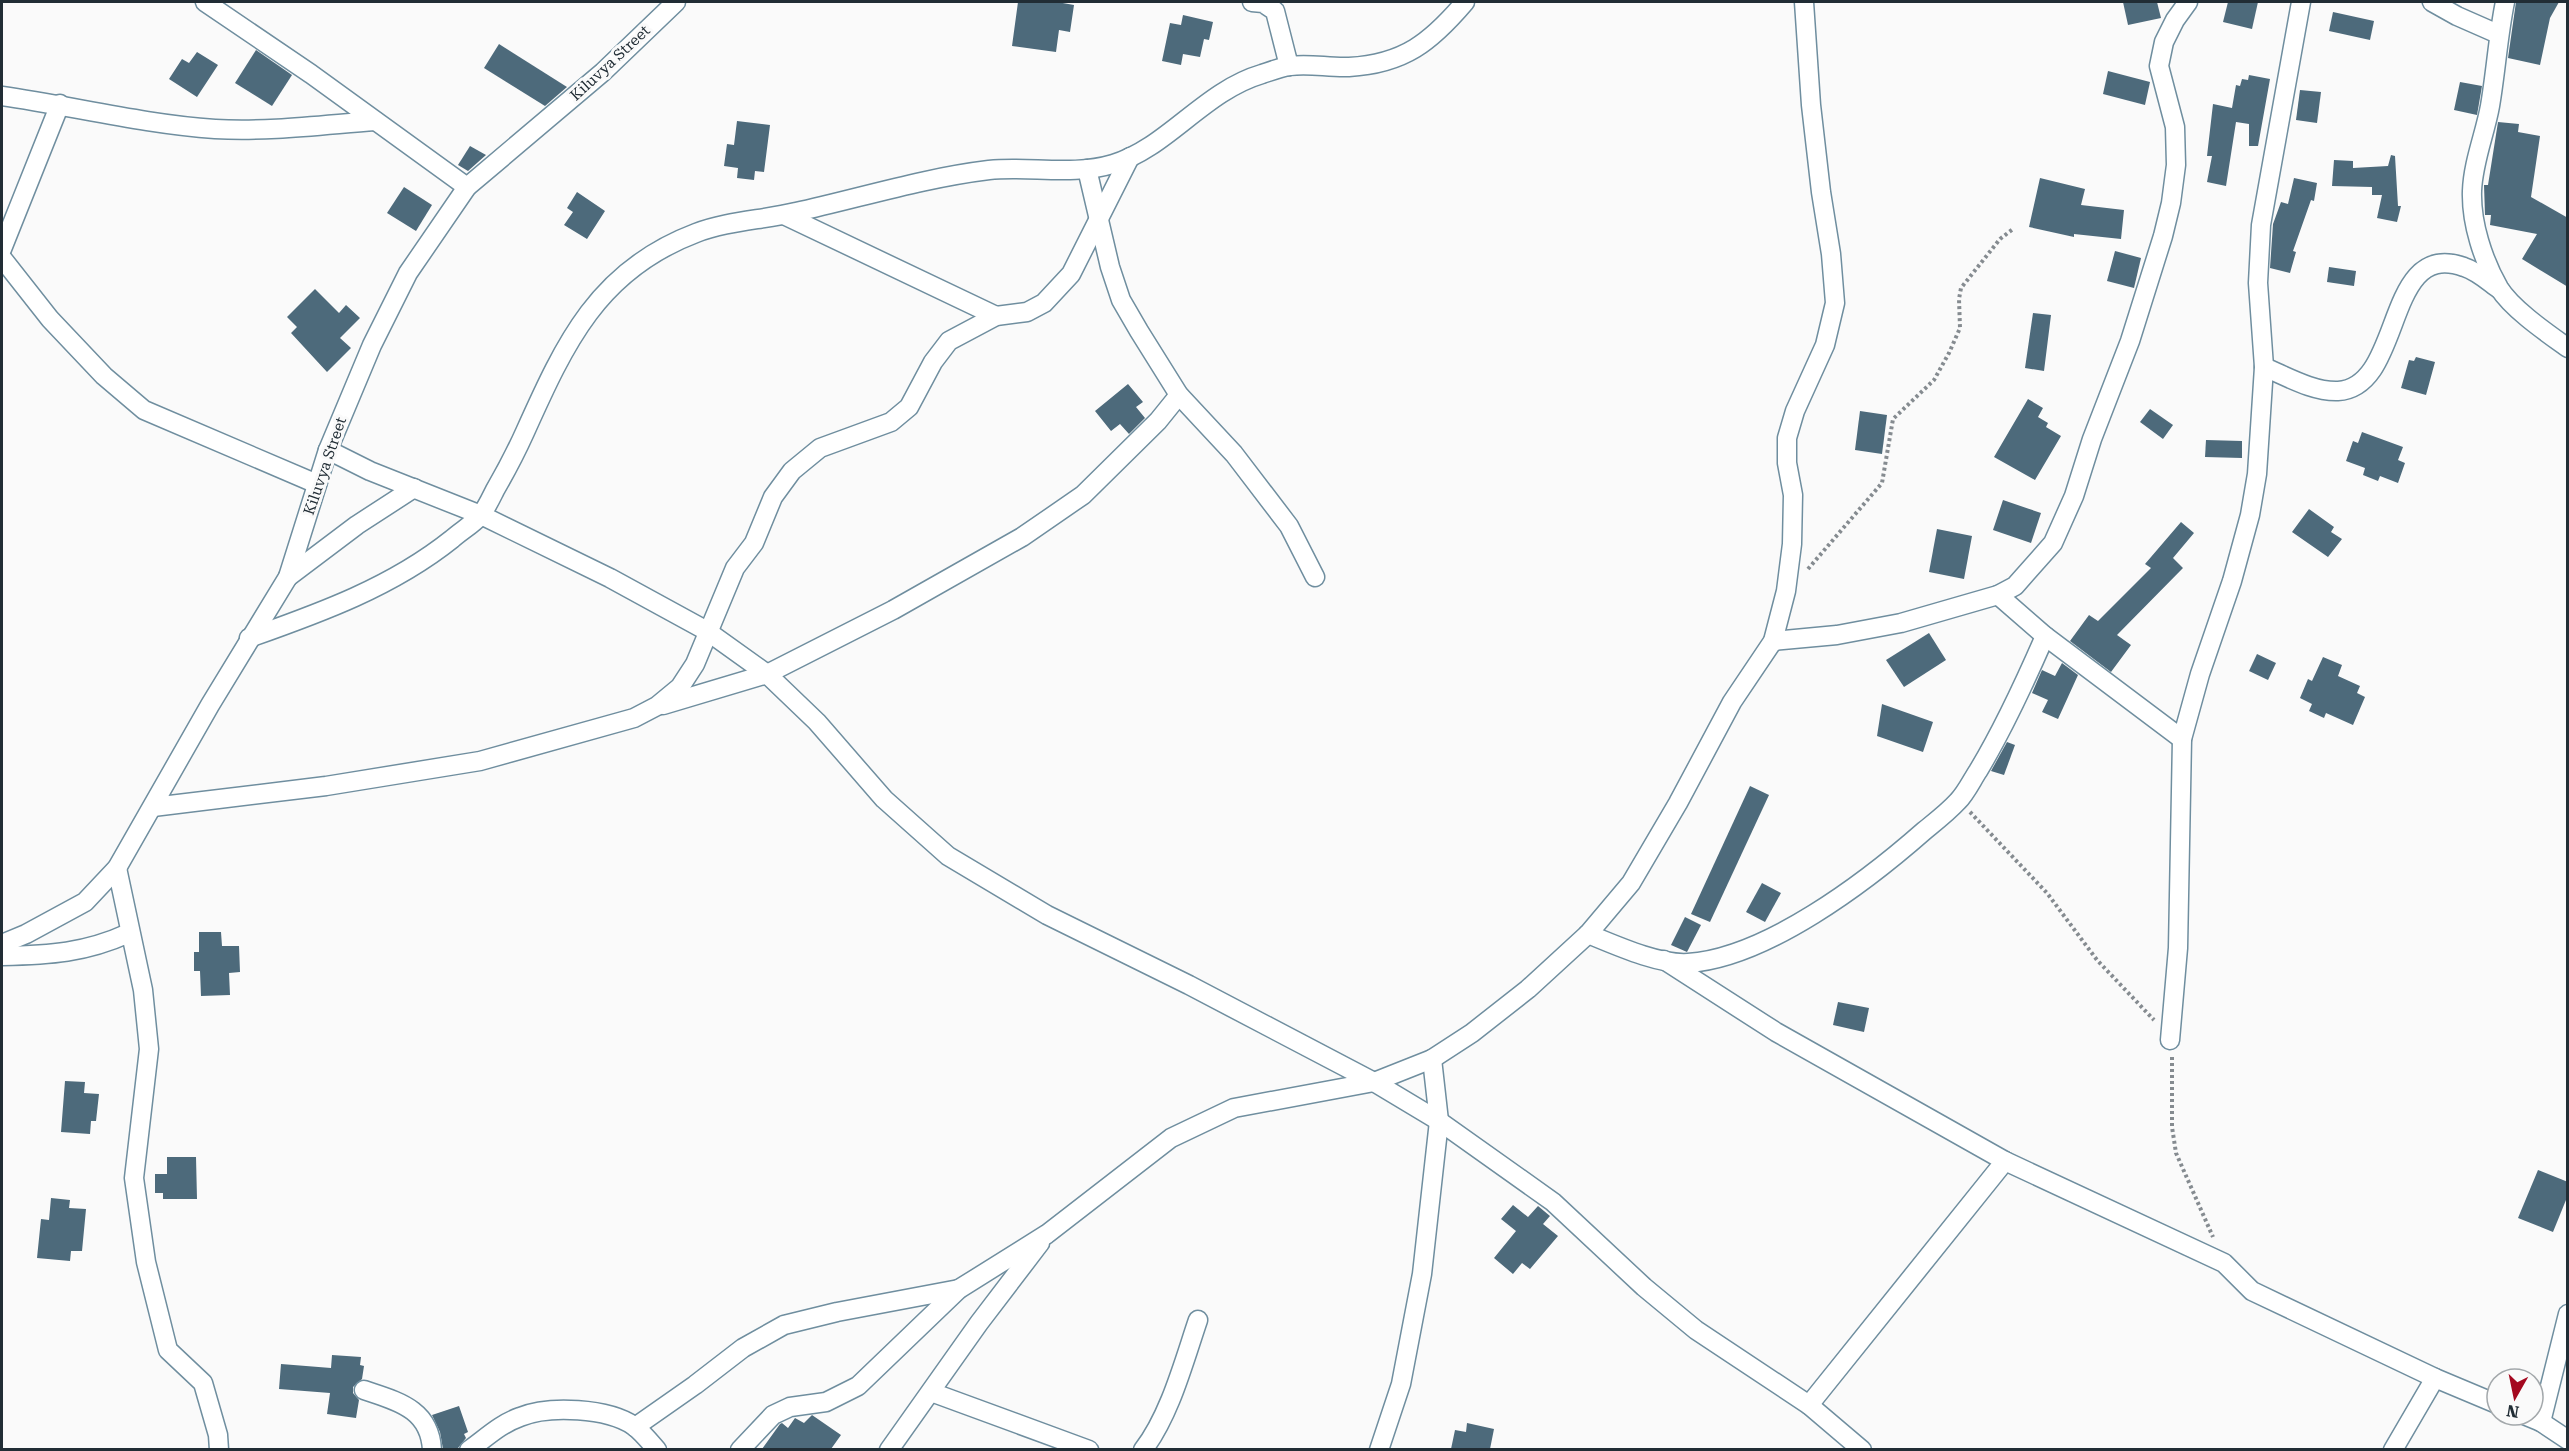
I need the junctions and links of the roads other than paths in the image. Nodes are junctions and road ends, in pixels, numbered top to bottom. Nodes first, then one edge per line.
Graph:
1 (205, 2) edge
2 (676, 2) edge
3 (1252, 2) edge
4 (1465, 2) edge
5 (1804, 2) edge
6 (2188, 2) edge
7 (2301, 2) edge
8 (2432, 2) edge
9 (2505, 2) edge
10 (2498, 34) junction
11 (1289, 66) junction
12 (2, 96) edge
13 (60, 104) junction
14 (375, 121) junction
15 (1130, 157) junction
16 (1087, 169) junction
17 (468, 187) junction
18 (784, 215) junction
19 (1100, 219) junction
20 (2, 249) edge
21 (2, 258) edge
22 (2499, 289) junction
23 (996, 316) junction
24 (2568, 348) edge
25 (2264, 367) junction
26 (1179, 395) junction
27 (328, 450) junction
28 (317, 484) junction
29 (414, 489) junction
30 (481, 515) junction
31 (288, 577) junction
32 (1315, 577) dead end
33 (1998, 595) junction
34 (707, 631) junction
35 (2045, 636) junction
36 (249, 638) junction
37 (1773, 641) junction
38 (767, 674) junction
39 (657, 706) junction
40 (2182, 739) junction
41 (153, 807) junction
42 (117, 868) junction
43 (129, 933) junction
44 (1588, 934) junction
45 (2, 944) edge
46 (2, 956) edge
47 (1664, 960) junction
48 (2170, 1040) road end
49 (1432, 1059) junction
50 (1374, 1082) junction
51 (1439, 1121) junction
52 (2005, 1161) junction
53 (1047, 1234) junction
54 (958, 1289) junction
55 (2568, 1314) edge
56 (1198, 1320) dead end
57 (2435, 1378) junction
58 (2545, 1380) edge
59 (364, 1390) dead end
60 (931, 1392) junction
61 (2485, 1399) edge
62 (1809, 1405) junction
63 (635, 1426) junction
64 (2545, 1426) edge
65 (2568, 1440) edge
66 (219, 1449) edge
67 (432, 1449) edge
68 (469, 1449) edge
69 (657, 1449) edge
70 (740, 1449) edge
71 (889, 1449) edge
72 (1089, 1449) edge
73 (1143, 1449) edge
74 (1379, 1449) edge
75 (1862, 1449) edge
76 (2393, 1449) edge

1 - 14 street
2 - 17 street, Kiluvya Street
3 - 11 street
4 - 11 street
5 - 37 street
6 - 33 street
7 - 25 street
8 - 10 street
9 - 10 street
10 - 22 street
11 - 15 street
12 - 13 street
13 - 14 street
13 - 20 street
14 - 17 street
15 - 16 street
15 - 19 street
16 - 18 street
16 - 19 street
17 - 27 street, Kiluvya Street
18 - 23 street
18 - 30 street
19 - 23 street
19 - 26 street
21 - 28 street
22 - 24 street
22 - 25 street
23 - 34 street
25 - 40 street
26 - 32 street
26 - 38 street
27 - 28 street, Kiluvya Street
27 - 29 street
28 - 31 street, Kiluvya Street
29 - 30 street
29 - 31 street
30 - 34 street
30 - 36 street
31 - 36 street, Kiluvya Street
33 - 35 street
33 - 37 street
34 - 38 street
34 - 39 street
35 - 40 street
35 - 47 street
36 - 41 street, Kiluvya Street
37 - 44 street
38 - 39 street
38 - 50 street
39 - 41 street
40 - 48 street
41 - 42 street, Kiluvya Street
42 - 43 street
42 - 45 street, Kiluvya Street
43 - 46 street
43 - 66 street
44 - 47 street
44 - 49 street
47 - 52 street
49 - 50 street
49 - 51 street
50 - 51 street
50 - 53 street
51 - 62 street
51 - 74 street
52 - 57 street
52 - 62 street
53 - 54 street
53 - 60 street
54 - 63 street
54 - 70 street
55 - 58 street
56 - 73 street
57 - 61 street
57 - 76 street
59 - 67 street
60 - 71 street
60 - 72 street
62 - 75 street
63 - 68 street
63 - 69 street
64 - 65 street

